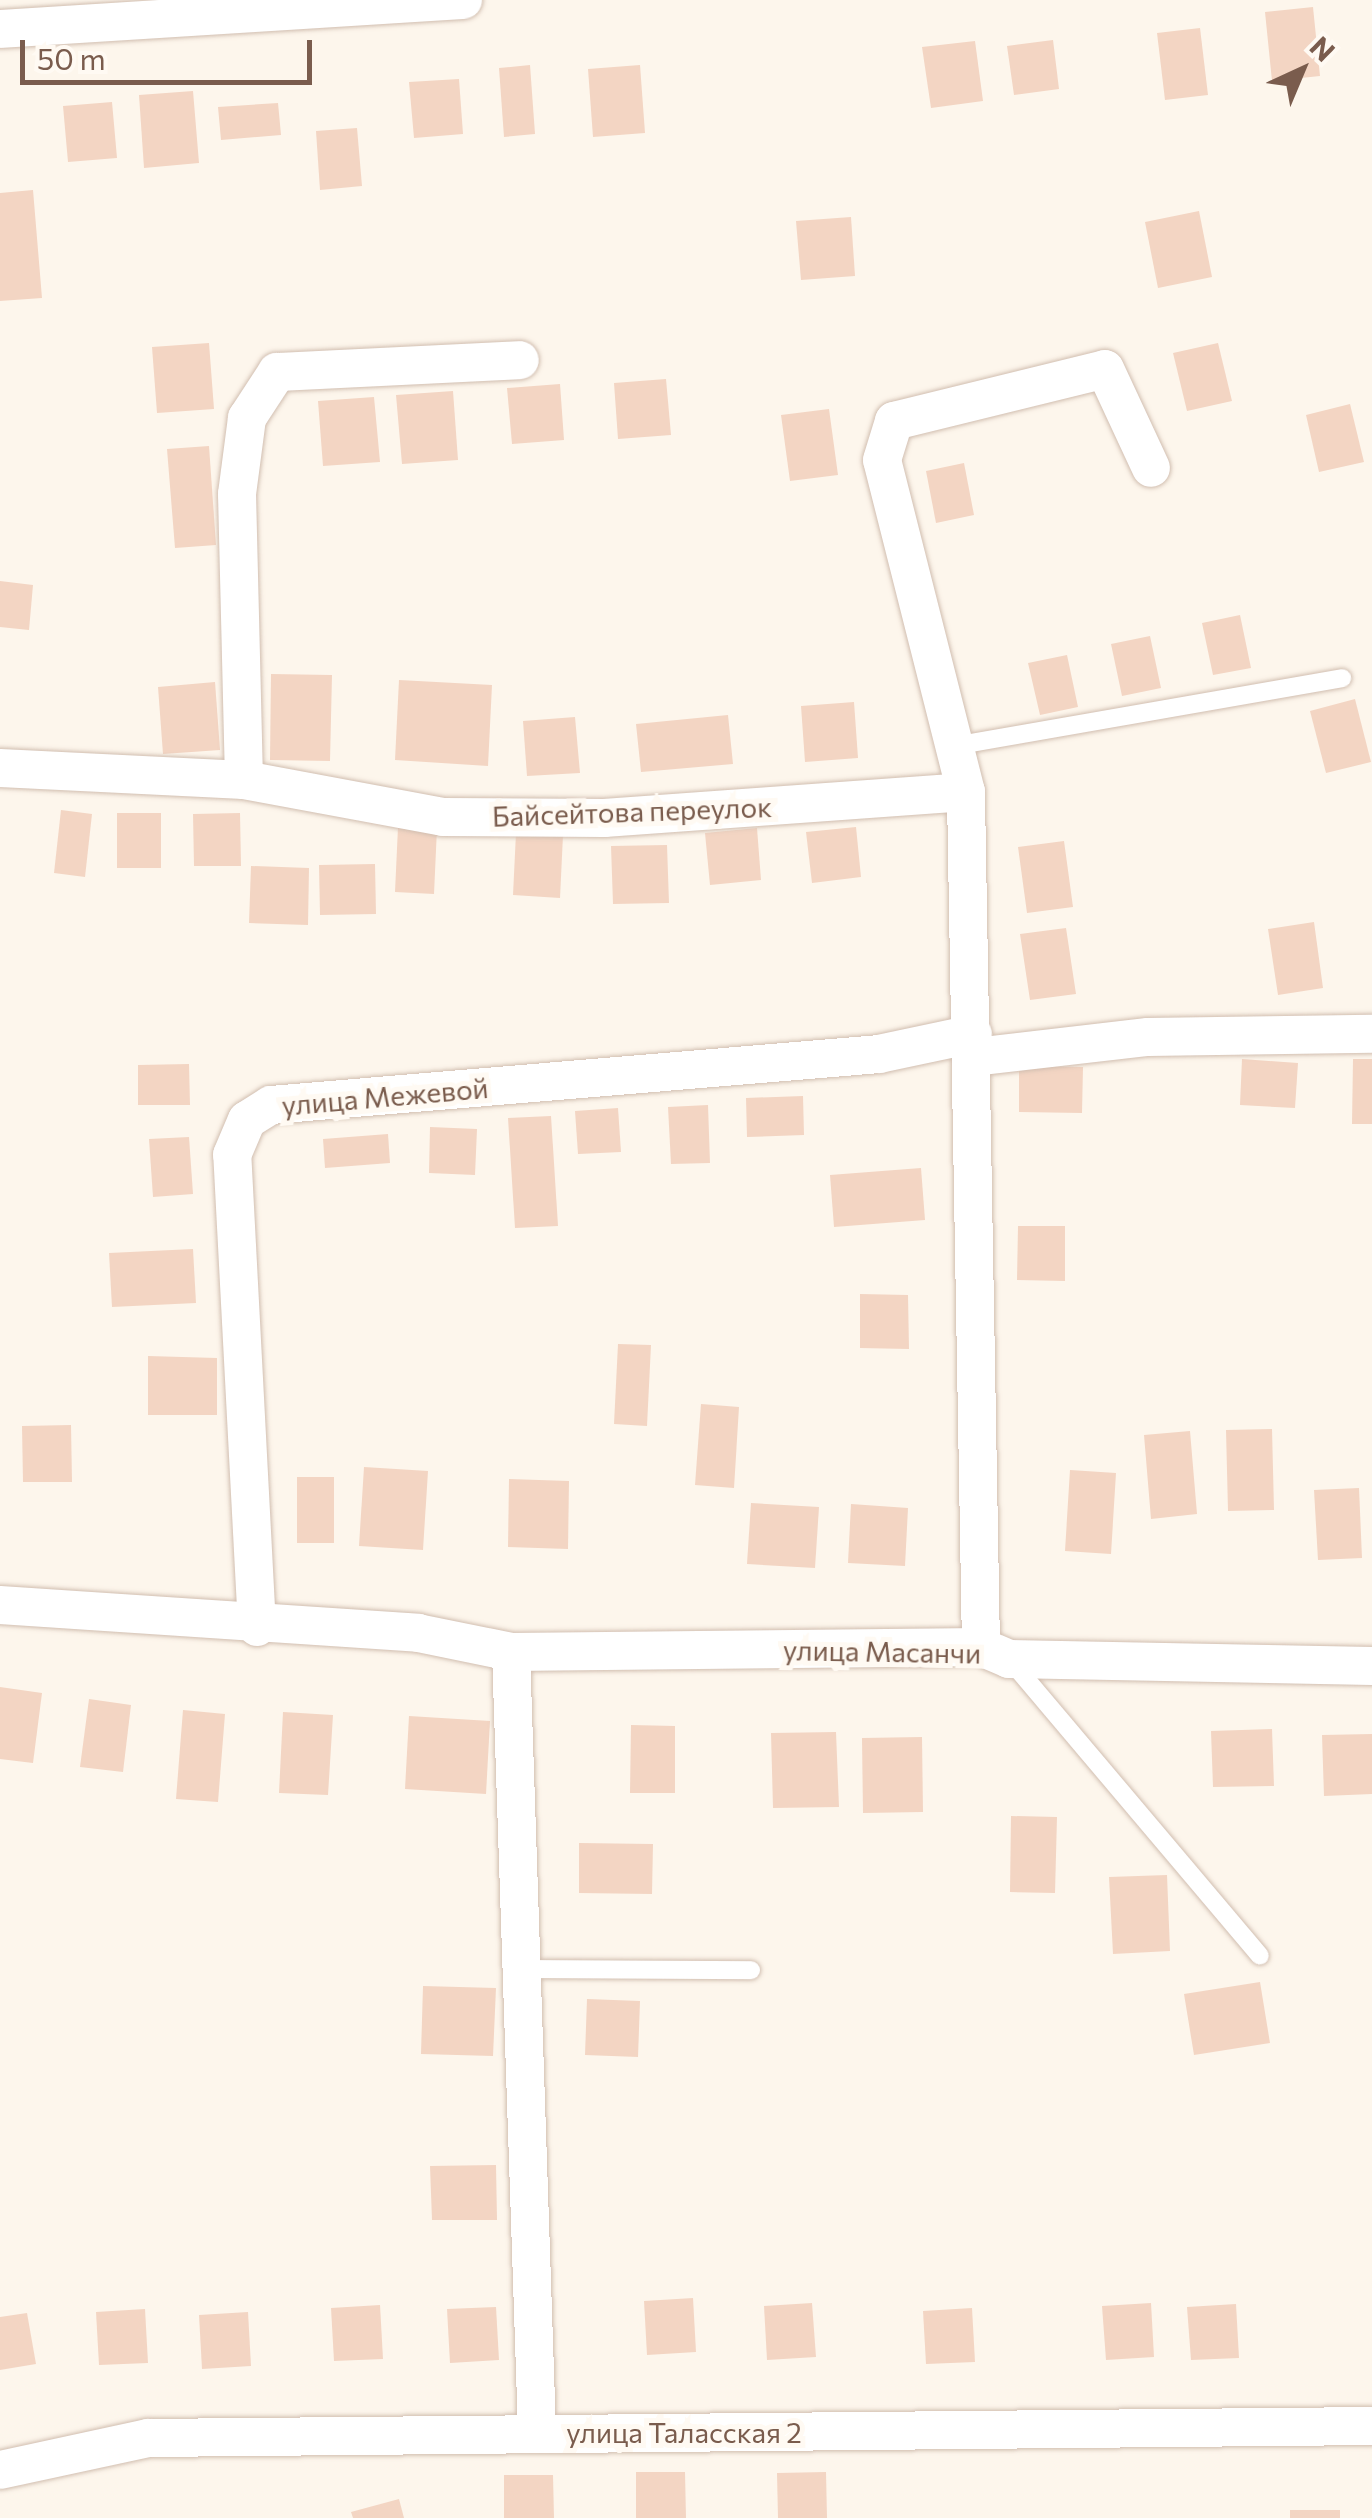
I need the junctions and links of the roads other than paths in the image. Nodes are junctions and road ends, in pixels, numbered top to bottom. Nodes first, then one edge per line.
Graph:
1 (463, 0) edge
2 (0, 29) edge
3 (520, 360) dead end
4 (1152, 468) dead end
5 (1342, 678) dead end
6 (959, 745) junction
7 (0, 768) edge
8 (244, 780) junction
9 (966, 792) junction
10 (1372, 1034) edge
11 (974, 1046) junction
12 (0, 1605) edge
13 (258, 1626) junction
14 (510, 1652) junction
15 (995, 1654) junction
16 (1372, 1666) edge
17 (1260, 1956) dead end
18 (528, 1968) junction
19 (751, 1970) dead end
20 (1372, 2426) edge
21 (537, 2433) junction
22 (0, 2470) edge

1 - 2 street
3 - 8 street
4 - 6 street
5 - 6 lane
6 - 9 street
7 - 8 street, Байсейтова переулок
8 - 9 street, Байсейтова переулок
9 - 11 street
10 - 11 street
11 - 13 street, улица Межевой
11 - 15 street
12 - 13 street, улица Масанчи
13 - 14 street, улица Масанчи
14 - 15 street, улица Масанчи
14 - 18 street
15 - 16 street, улица Масанчи
15 - 17 lane
18 - 19 lane
18 - 21 street
20 - 21 street, улица Таласская 2
21 - 22 street, улица Таласская 2

